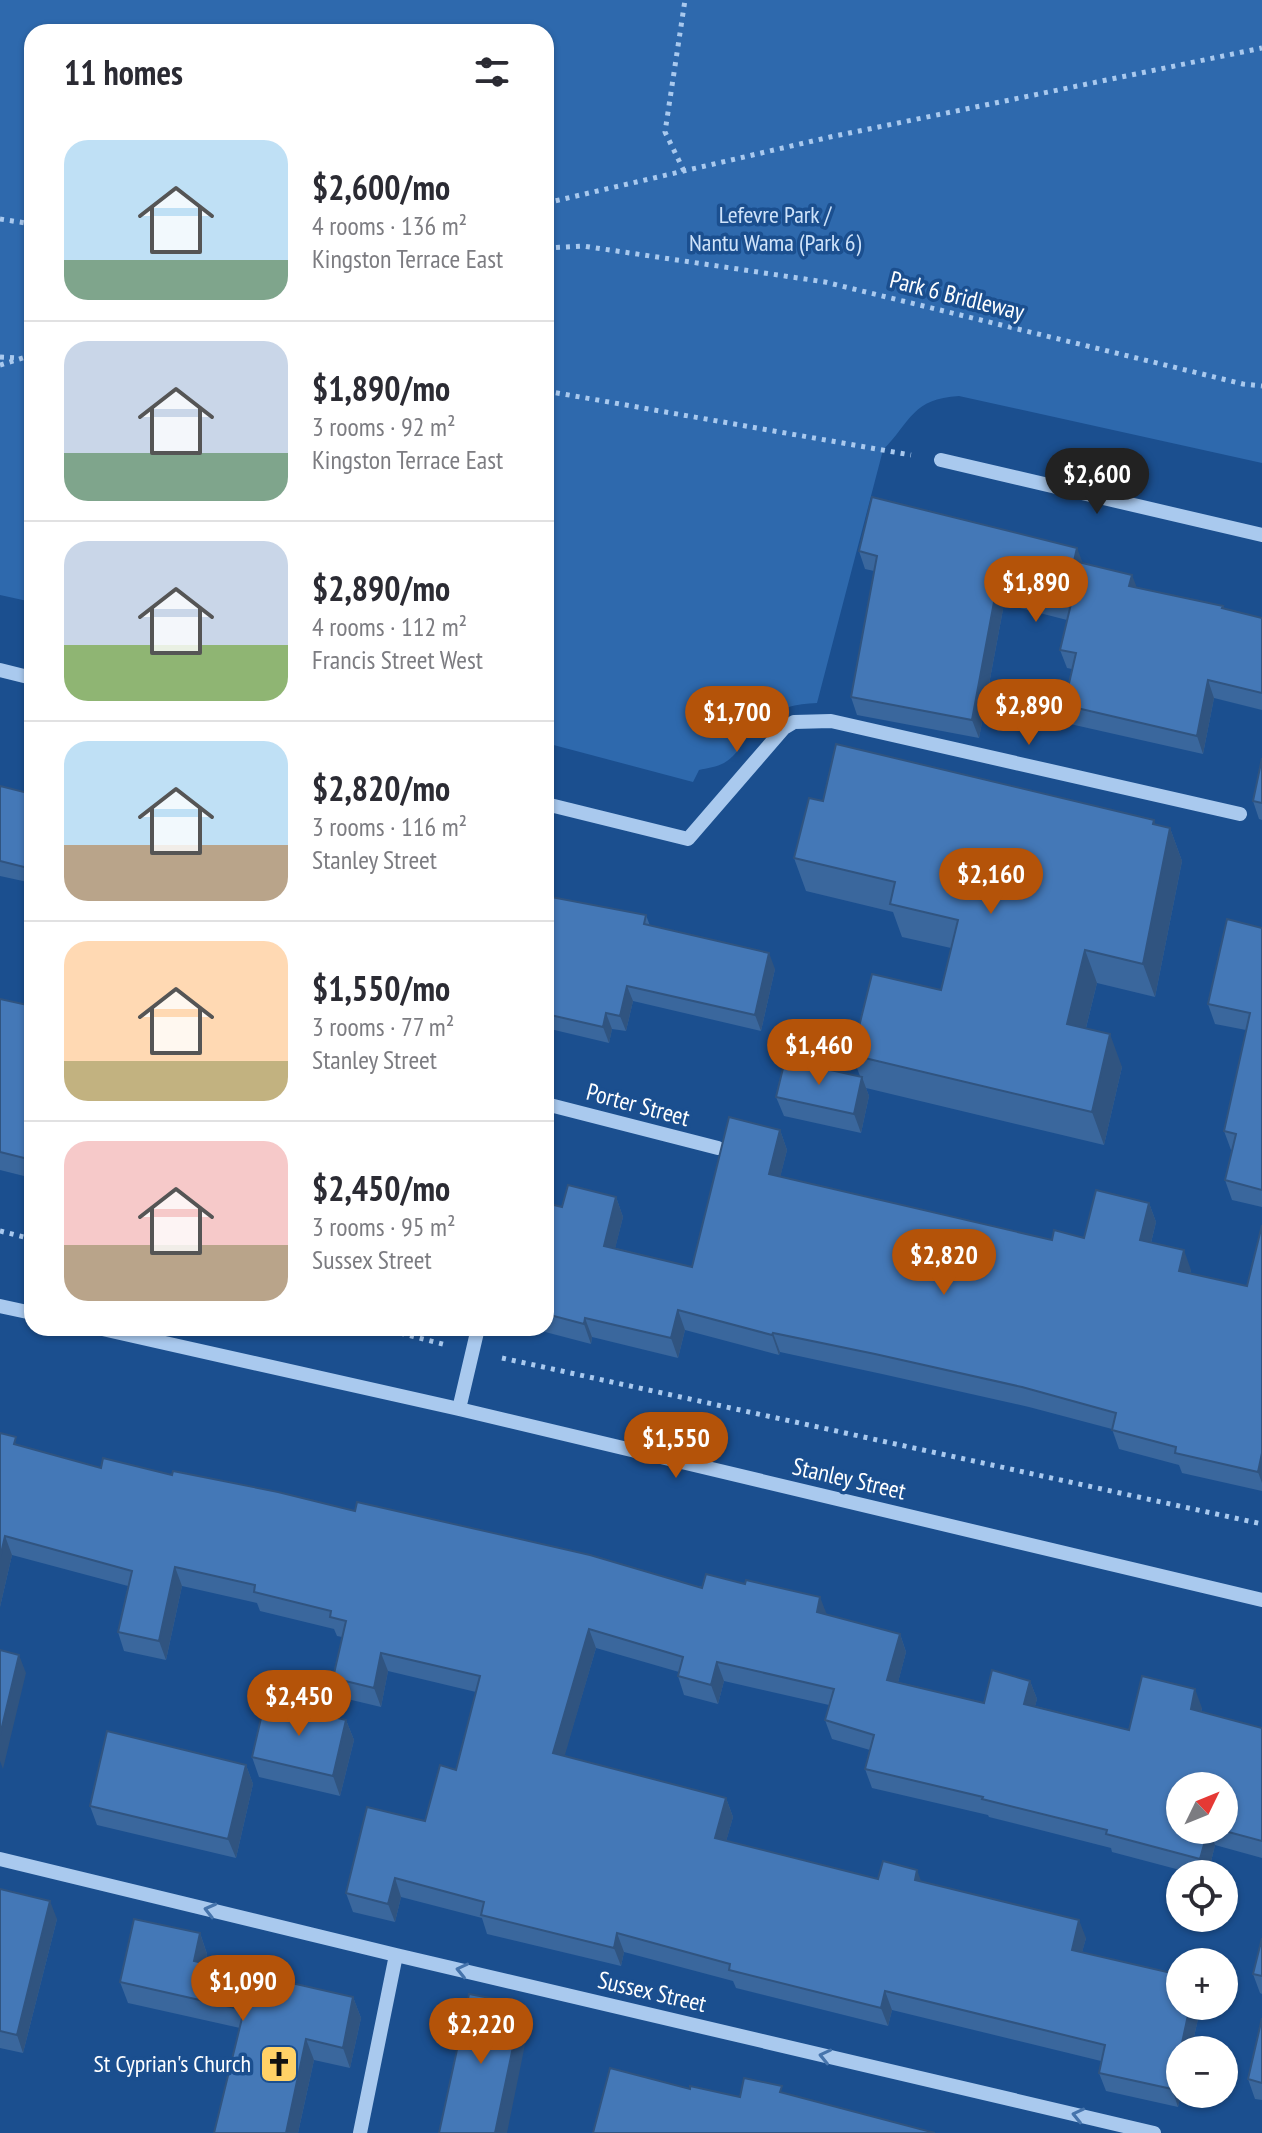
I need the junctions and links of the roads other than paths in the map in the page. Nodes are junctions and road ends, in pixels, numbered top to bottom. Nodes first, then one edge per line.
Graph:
1 (941, 460) road end
2 (1262, 535) edge
3 (0, 670) edge
4 (24, 676) edge
5 (554, 806) edge
6 (1240, 814) dead end
7 (554, 1106) edge
8 (718, 1148) edge
9 (0, 1306) edge
10 (24, 1311) edge
11 (134, 1336) edge
12 (476, 1336) edge
13 (459, 1409) junction
14 (1262, 1600) edge
15 (0, 1859) edge
16 (396, 1955) junction
17 (360, 2133) edge
18 (1154, 2133) edge

1 - 2 street
3 - 4 street
5 - 6 street
7 - 8 street, Porter Street
9 - 10 street
11 - 13 street, Stanley Street
12 - 13 street
13 - 14 street, Stanley Street
16 -> 15 street, Sussex Street
16 - 17 street
18 -> 16 street, Sussex Street

